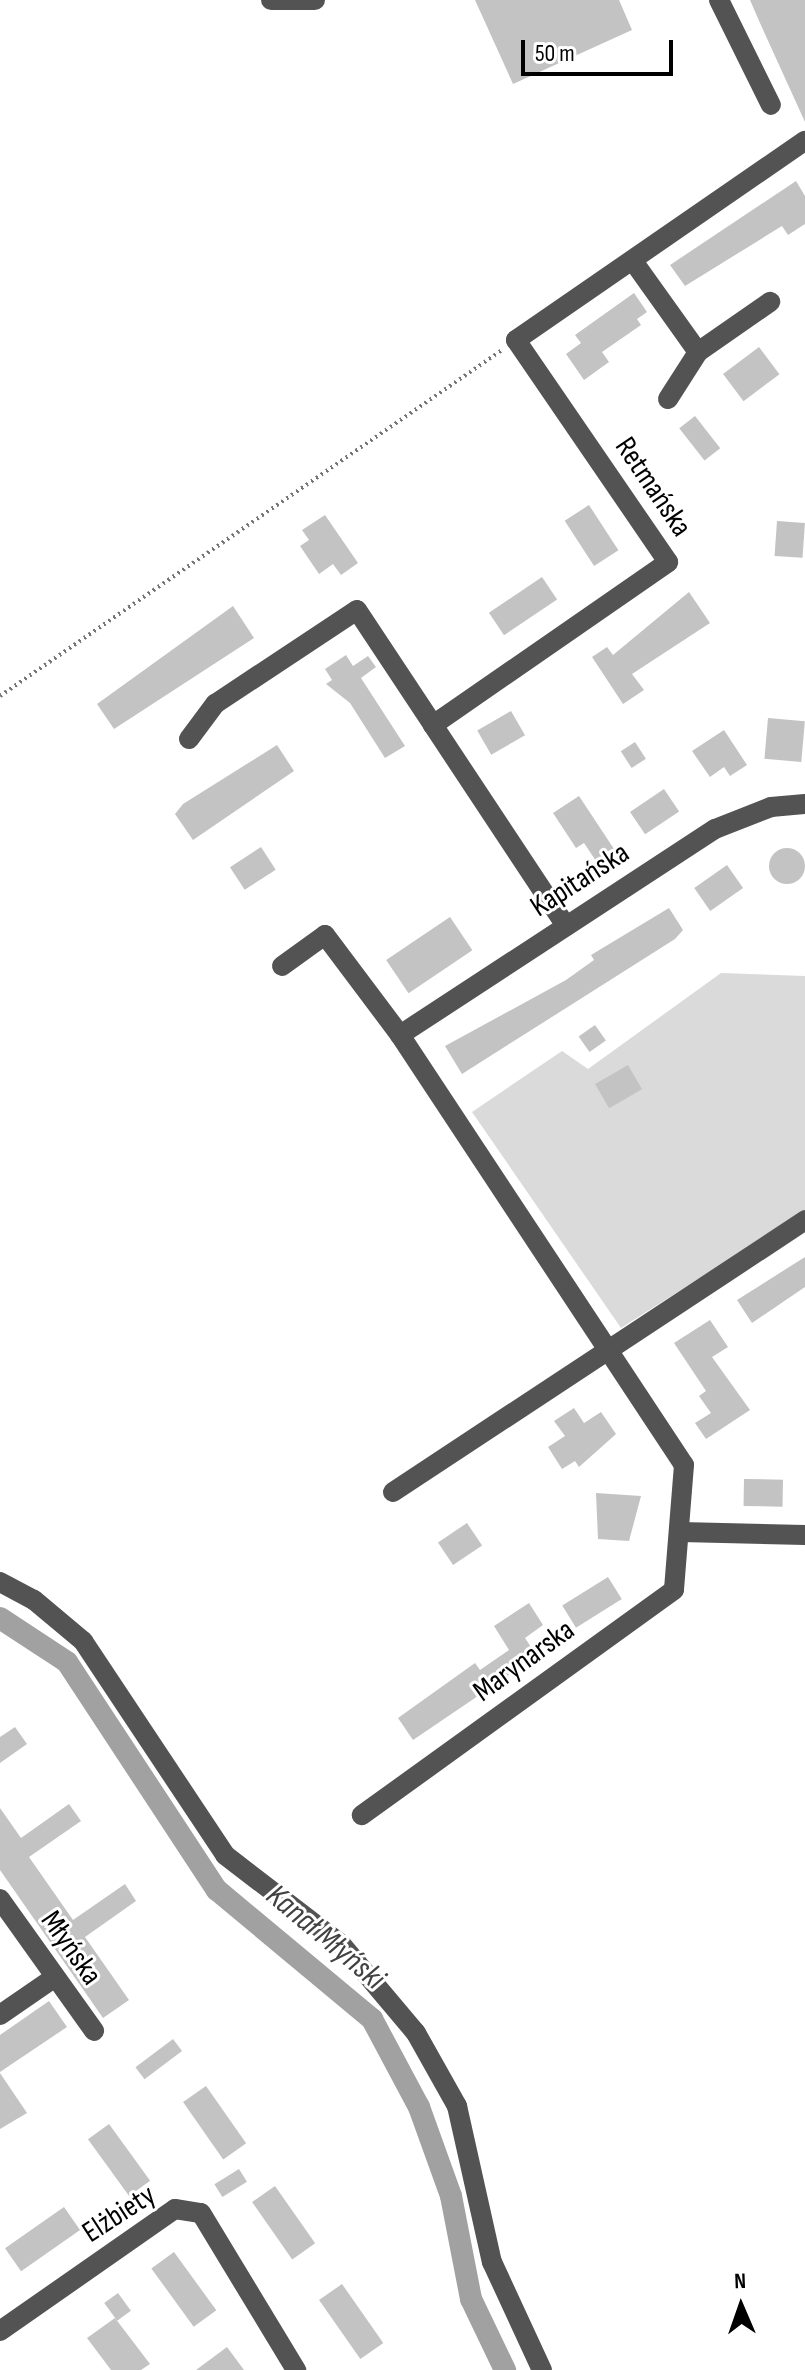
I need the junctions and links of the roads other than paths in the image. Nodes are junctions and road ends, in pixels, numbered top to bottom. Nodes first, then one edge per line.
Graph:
1 (271, 0) edge
2 (315, 0) edge
3 (719, 0) edge
4 (771, 105) dead end
5 (805, 141) edge
6 (633, 261) junction
7 (770, 302) dead end
8 (698, 352) junction
9 (668, 399) dead end
10 (433, 725) junction
11 (189, 739) dead end
12 (805, 804) edge
13 (566, 926) junction
14 (282, 966) dead end
15 (400, 1035) junction
16 (805, 1220) edge
17 (611, 1349) junction
18 (393, 1492) dead end
19 (681, 1532) junction
20 (805, 1535) edge
21 (0, 1582) edge
22 (362, 1815) dead end
23 (0, 1899) edge
24 (55, 1977) junction
25 (0, 2015) edge
26 (94, 2031) dead end
27 (0, 2331) edge
28 (296, 2370) edge
29 (542, 2370) edge

1 - 2 street
3 - 4 street
5 - 6 street
6 - 8 street
6 - 10 street, Retmańska
7 - 8 street
8 - 9 street
10 - 11 street
10 - 13 street
12 - 13 street, Kapitańska
13 - 15 street, Kapitańska
14 - 15 street
15 - 17 street
16 - 17 street
17 - 18 street
17 - 19 street, Marynarska
19 - 20 street
19 - 22 street, Marynarska
21 - 29 street
23 - 24 street, Młyńska
24 - 25 street
24 - 26 street, Młyńska
27 - 28 street, Elżbiety

